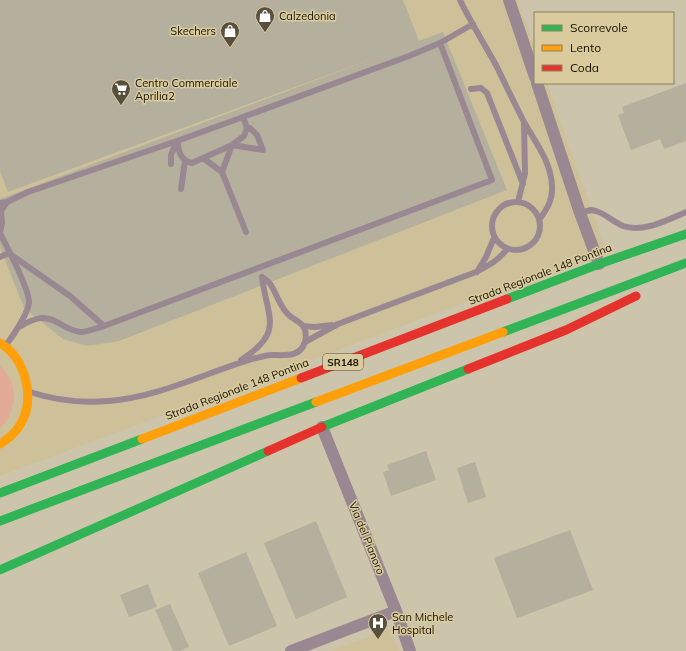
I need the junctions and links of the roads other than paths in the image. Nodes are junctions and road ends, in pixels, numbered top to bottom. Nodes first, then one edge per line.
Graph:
1 (460, 0) edge
2 (509, 0) edge
3 (473, 24) junction
4 (440, 43) junction
5 (534, 74) edge
6 (537, 84) edge
7 (471, 89) dead end
8 (243, 117) junction
9 (524, 122) junction
10 (247, 128) junction
11 (177, 141) junction
12 (232, 145) junction
13 (203, 158) junction
14 (185, 161) junction
15 (171, 164) dead end
16 (222, 172) junction
17 (523, 184) junction
18 (182, 189) dead end
19 (7, 202) junction
20 (518, 202) junction
21 (0, 203) edge
22 (686, 212) edge
23 (580, 213) junction
24 (539, 220) junction
25 (246, 232) dead end
26 (0, 233) edge
27 (686, 234) edge
28 (494, 238) junction
29 (507, 249) junction
30 (10, 254) junction
31 (0, 257) edge
32 (599, 264) junction
33 (686, 264) edge
34 (476, 272) junction
35 (644, 292) dead end
36 (338, 324) junction
37 (104, 326) junction
38 (303, 326) junction
39 (19, 327) junction
40 (305, 342) junction
41 (2, 344) edge
42 (235, 364) junction
43 (27, 390) junction
44 (322, 427) junction
45 (0, 444) edge
46 (0, 493) edge
47 (0, 521) edge
48 (0, 570) edge
49 (396, 611) junction
50 (291, 651) edge
51 (410, 651) edge

1 - 3 lane
2 - 5 street
3 - 4 lane
3 - 9 lane
4 - 8 lane
4 - 37 lane
6 - 23 street
7 - 17 lane
8 - 10 lane
8 - 11 lane
9 - 17 lane
9 - 24 lane
10 - 12 lane
10 - 12 lane
11 - 14 lane
11 - 15 lane
11 - 19 lane
12 - 13 lane
12 - 16 lane
13 - 14 lane
13 - 16 lane
14 - 18 lane
16 - 25 lane
17 - 20 lane
19 - 21 lane
19 - 26 lane
20 - 24 lane
20 - 28 lane
22 - 23 lane
23 - 32 street
24 - 29 lane
26 - 30 lane
27 - 32 main road, Strada Regionale 148 Pontina / SR148
28 - 29 lane
28 - 34 lane
29 - 34 lane
30 - 31 lane
30 - 37 lane
30 - 39 lane
32 - 46 main road, Strada Regionale 148 Pontina / SR148
33 - 47 main road, SR148
34 - 36 lane
35 - 44 main road
36 - 38 lane
36 - 40 lane
37 - 39 lane
38 - 40 lane
38 - 42 lane
39 - 41 lane
40 - 42 lane
41 - 43 main road
42 - 43 lane
43 - 45 main road
44 - 48 main road
44 - 49 street, Via del Pianoro
49 - 50 street
49 - 51 street, Via del Pianoro

